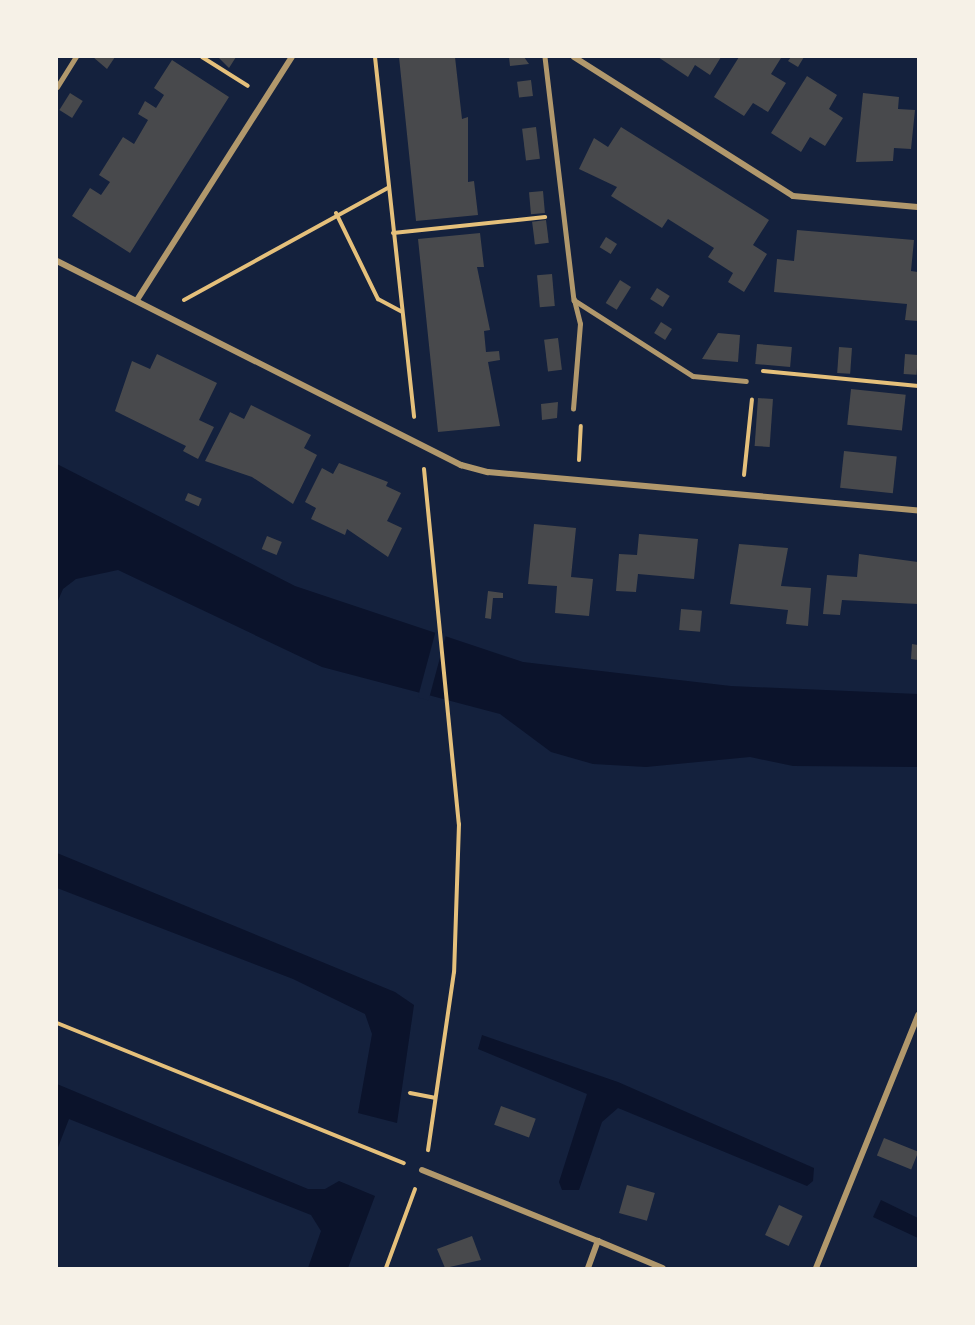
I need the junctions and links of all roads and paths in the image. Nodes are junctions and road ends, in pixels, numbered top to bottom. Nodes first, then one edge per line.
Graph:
1 (76, 57) edge
2 (202, 57) edge
3 (292, 57) edge
4 (375, 57) edge
5 (545, 57) edge
6 (574, 57) edge
7 (57, 87) edge
8 (266, 97) junction
9 (388, 188) junction
10 (918, 207) edge
11 (336, 213) junction
12 (561, 215) junction
13 (393, 233) junction
14 (57, 261) edge
15 (137, 300) junction
16 (574, 300) junction
17 (401, 311) junction
18 (163, 313) junction
19 (755, 370) dead end
20 (746, 381) dead end
21 (918, 386) edge
22 (753, 387) dead end
23 (573, 409) joint
24 (419, 443) junction
25 (577, 479) junction
26 (742, 494) junction
27 (918, 510) edge
28 (918, 1015) edge
29 (57, 1023) edge
30 (410, 1093) dead end
31 (436, 1098) junction
32 (422, 1170) junction
33 (598, 1241) junction
34 (386, 1268) edge
35 (588, 1268) edge
36 (663, 1268) edge
37 (816, 1268) edge

1 - 7 lane
2 - 8 path
3 - 8 street
4 - 9 path
5 - 12 lane
6 - 10 street
8 - 15 street
9 - 11 path
9 - 13 path
11 - 17 path
11 - 18 path
12 - 13 path
12 - 16 lane
13 - 17 path
14 - 15 street
15 - 18 street
16 - 20 lane
16 - 23 lane
17 - 24 path
18 - 24 street
19 - 21 path
22 - 26 path
23 - 25 path
24 - 25 street
24 - 31 path
25 - 26 street
26 - 27 street
28 - 37 street
29 - 32 path
30 - 31 path
31 - 32 path
32 - 33 street
32 - 34 path
33 - 35 street
33 - 36 street

